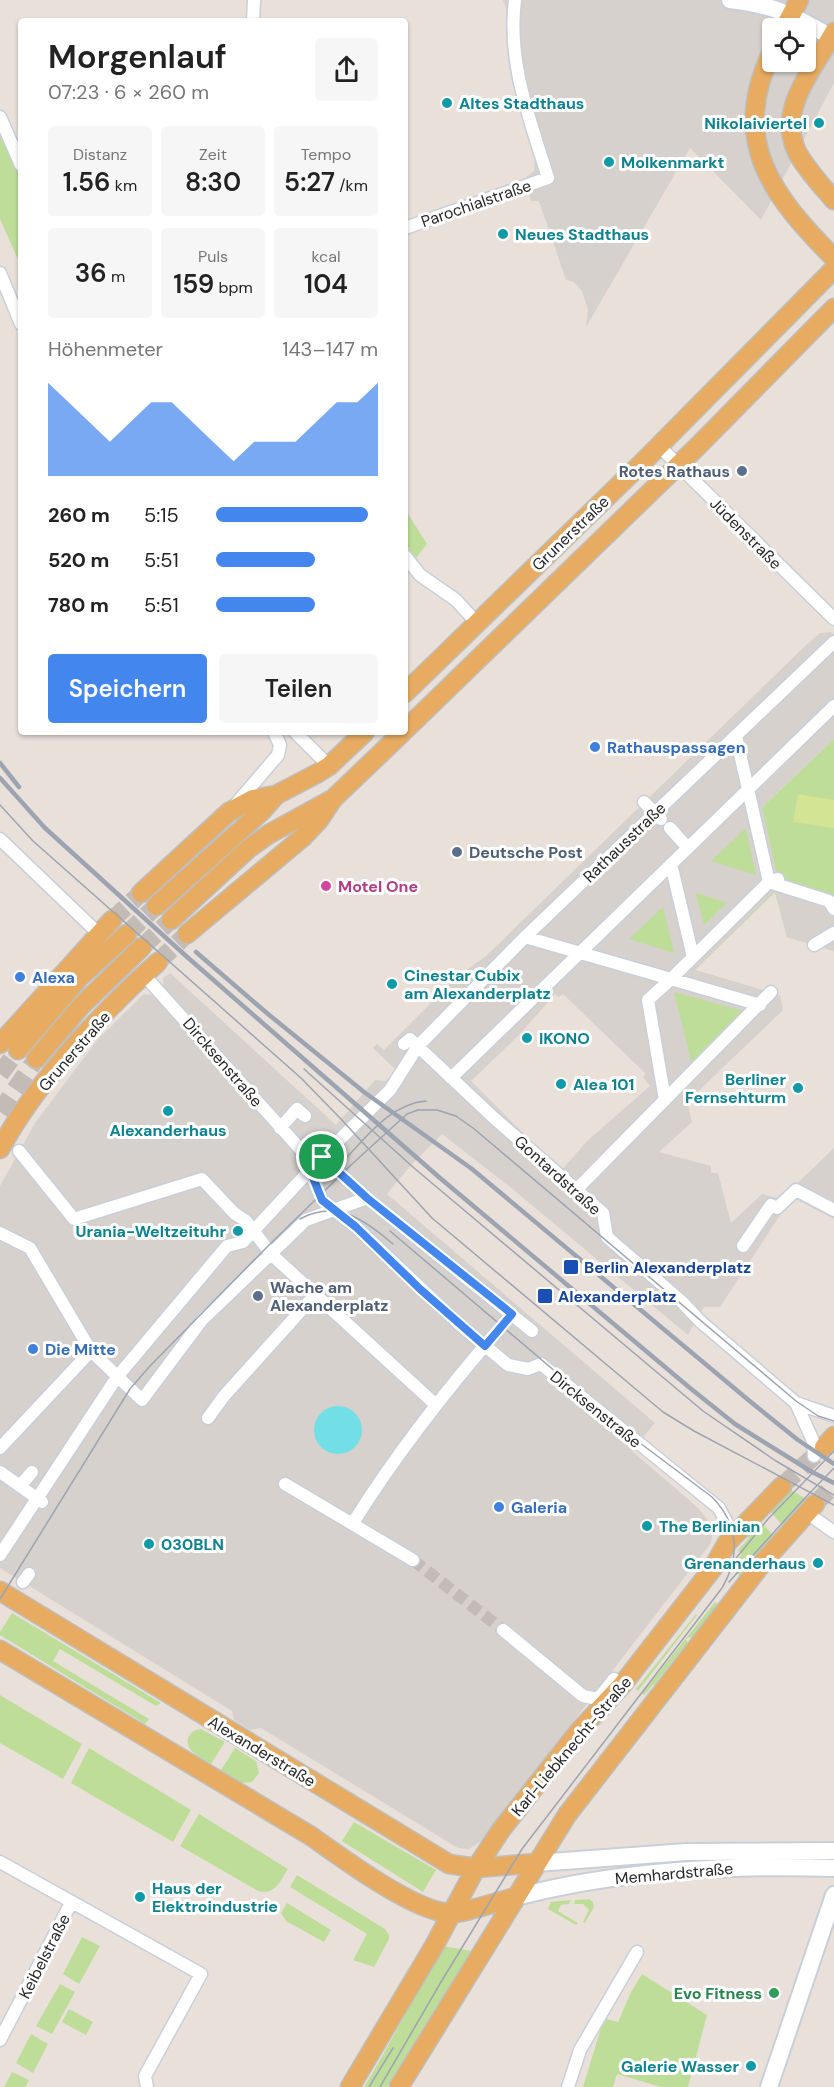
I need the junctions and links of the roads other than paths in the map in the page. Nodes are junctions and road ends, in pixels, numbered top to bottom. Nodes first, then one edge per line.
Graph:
1 (254, 0) edge
2 (515, 0) edge
3 (730, 0) edge
4 (792, 14) edge
5 (253, 18) edge
6 (832, 34) edge
7 (763, 72) edge
8 (0, 117) edge
9 (18, 158) edge
10 (834, 200) edge
11 (408, 227) edge
12 (834, 258) edge
13 (834, 269) edge
14 (0, 273) edge
15 (834, 308) edge
16 (18, 317) edge
17 (659, 446) junction
18 (678, 465) junction
19 (408, 560) edge
20 (834, 619) edge
21 (477, 623) junction
22 (834, 642) edge
23 (408, 690) edge
24 (834, 706) edge
25 (408, 727) edge
26 (275, 735) edge
27 (298, 735) edge
28 (362, 735) edge
29 (400, 735) edge
30 (736, 736) junction
31 (329, 766) junction
32 (748, 790) junction
33 (276, 795) junction
34 (333, 799) junction
35 (644, 802) dead end
36 (229, 812) junction
37 (662, 820) junction
38 (0, 839) edge
39 (688, 848) junction
40 (671, 864) junction
41 (774, 880) junction
42 (141, 893) tunnel mouth
43 (156, 906) tunnel mouth
44 (834, 909) edge
45 (112, 920) tunnel mouth
46 (171, 920) tunnel mouth
47 (834, 933) edge
48 (99, 934) junction
49 (127, 934) tunnel mouth
50 (187, 934) tunnel mouth
51 (525, 937) junction
52 (814, 945) dead end
53 (142, 947) tunnel mouth
54 (580, 953) junction
55 (693, 957) junction
56 (158, 962) tunnel mouth
57 (144, 975) junction
58 (671, 979) junction
59 (771, 992) dead end
60 (760, 1005) junction
61 (0, 1044) tunnel mouth
62 (404, 1044) dead end
63 (418, 1046) junction
64 (18, 1050) tunnel mouth
65 (36, 1059) tunnel mouth
66 (451, 1078) junction
67 (665, 1100) junction
68 (305, 1116) dead end
69 (280, 1128) junction
70 (0, 1149) edge
71 (301, 1150) junction
72 (19, 1151) dead end
73 (322, 1157) junction
74 (310, 1170) junction
75 (577, 1190) junction
76 (367, 1198) junction
77 (333, 1209) junction
78 (834, 1210) edge
79 (253, 1232) junction
80 (0, 1233) edge
81 (743, 1246) dead end
82 (271, 1254) junction
83 (315, 1295) junction
84 (512, 1314) junction
85 (532, 1331) dead end
86 (485, 1346) junction
87 (91, 1351) junction
88 (117, 1377) junction
89 (796, 1403) junction
90 (436, 1405) junction
91 (834, 1416) edge
92 (207, 1418) dead end
93 (824, 1447) edge
94 (0, 1448) edge
95 (0, 1472) edge
96 (32, 1472) dead end
97 (285, 1484) dead end
98 (20, 1486) junction
99 (782, 1486) tunnel mouth
100 (40, 1500) junction
101 (811, 1509) joint
102 (358, 1530) junction
103 (834, 1532) edge
104 (730, 1540) junction
105 (0, 1555) edge
106 (413, 1560) tunnel mouth
107 (0, 1591) edge
108 (503, 1630) tunnel mouth
109 (0, 1650) edge
110 (614, 1679) dead end
111 (834, 1851) edge
112 (0, 1862) edge
113 (537, 1863) junction
114 (476, 1868) junction
115 (834, 1868) edge
116 (834, 1895) edge
117 (516, 1897) junction
118 (71, 1903) junction
119 (450, 1914) junction
120 (637, 1952) dead end
121 (0, 2040) edge
122 (147, 2087) edge
123 (350, 2087) edge
124 (399, 2087) edge
125 (568, 2087) edge
126 (769, 2087) edge

1 - 5 street
2 - 11 street, Parochialstraße
3 - 4 street
4 - 6 street
6 - 10 main road
7 - 12 main road
8 - 9 street
13 - 17 main road, Grunerstraße
14 - 16 street
15 - 18 main road, Grunerstraße
17 - 18 street, Jüdenstraße
17 - 21 main road, Grunerstraße
18 - 20 street, Jüdenstraße
18 - 25 main road, Grunerstraße
19 - 21 street
21 - 23 main road, Grunerstraße
22 - 30 street, Rathausstraße
24 - 32 street
26 - 36 street
27 - 31 street
28 - 31 main road
29 - 34 main road, Grunerstraße
30 - 32 street
30 - 37 street, Rathausstraße
31 - 33 main road
32 - 39 street
32 - 41 street
33 - 36 main road
33 - 43 main road
34 - 46 main road, Grunerstraße
34 - 50 main road, Grunerstraße
35 - 37 street
36 - 42 main road
37 - 39 street
37 - 51 street, Rathausstraße
38 - 48 street
39 - 40 street
40 - 54 street
40 - 55 street
41 - 44 street
41 - 55 street
45 - 48 main road
47 - 52 street
48 - 61 main road
49 - 64 main road
51 - 54 street
51 - 63 street, Rathausstraße
53 - 65 main road
54 - 58 street
54 - 66 street
55 - 58 street
56 - 57 main road, Grunerstraße
57 - 69 street, Dircksenstraße
57 - 70 main road, Grunerstraße
58 - 60 street
58 - 67 street
59 - 60 street
60 - 67 street
62 - 63 street
63 - 66 street, Gontardstraße
63 - 73 street, Rathausstraße
66 - 75 street, Gontardstraße
67 - 75 street
68 - 69 street
69 - 71 street, Dircksenstraße
71 - 73 street, Dircksenstraße
71 - 74 street, Dircksenstraße
72 - 79 street
73 - 74 street, Rathausstraße
73 - 76 street, Dircksenstraße
74 - 77 street, Dircksenstraße
74 - 79 street, Rathausstraße
75 - 89 street, Gontardstraße
76 - 77 street
76 - 84 street, Dircksenstraße
77 - 82 street
77 - 86 street, Dircksenstraße
78 - 81 street
79 - 82 street
79 - 88 street, Rathausstraße
80 - 87 street
82 - 83 street
82 - 88 street
83 - 90 street
83 - 92 street
84 - 85 street, Dircksenstraße
84 - 86 street
86 - 90 street
86 - 104 street, Dircksenstraße
87 - 88 street
87 - 94 street
88 - 100 street, Rathausstraße
89 - 91 street, Gontardstraße
89 - 93 street, Gontardstraße
90 - 102 street
95 - 98 street
96 - 98 street
97 - 102 street
98 - 100 street
99 - 104 main road, Karl-Liebknecht-Straße
100 - 105 street, Rathausstraße
101 - 103 street
101 - 113 main road
102 - 106 street
104 - 114 main road, Karl-Liebknecht-Straße
107 - 114 main road, Alexanderstraße
108 - 110 street
109 - 119 main road
111 - 113 street, Memhardstraße
112 - 118 street, Keibelstraße
113 - 114 main road, Alexanderstraße
113 - 117 main road
114 - 119 main road, Karl-Liebknecht-Straße
115 - 117 street, Memhardstraße
116 - 126 street
117 - 119 main road
117 - 124 main road
118 - 121 street, Keibelstraße
118 - 122 street, Keibelstraße
119 - 123 main road, Karl-Liebknecht-Straße
120 - 125 street

